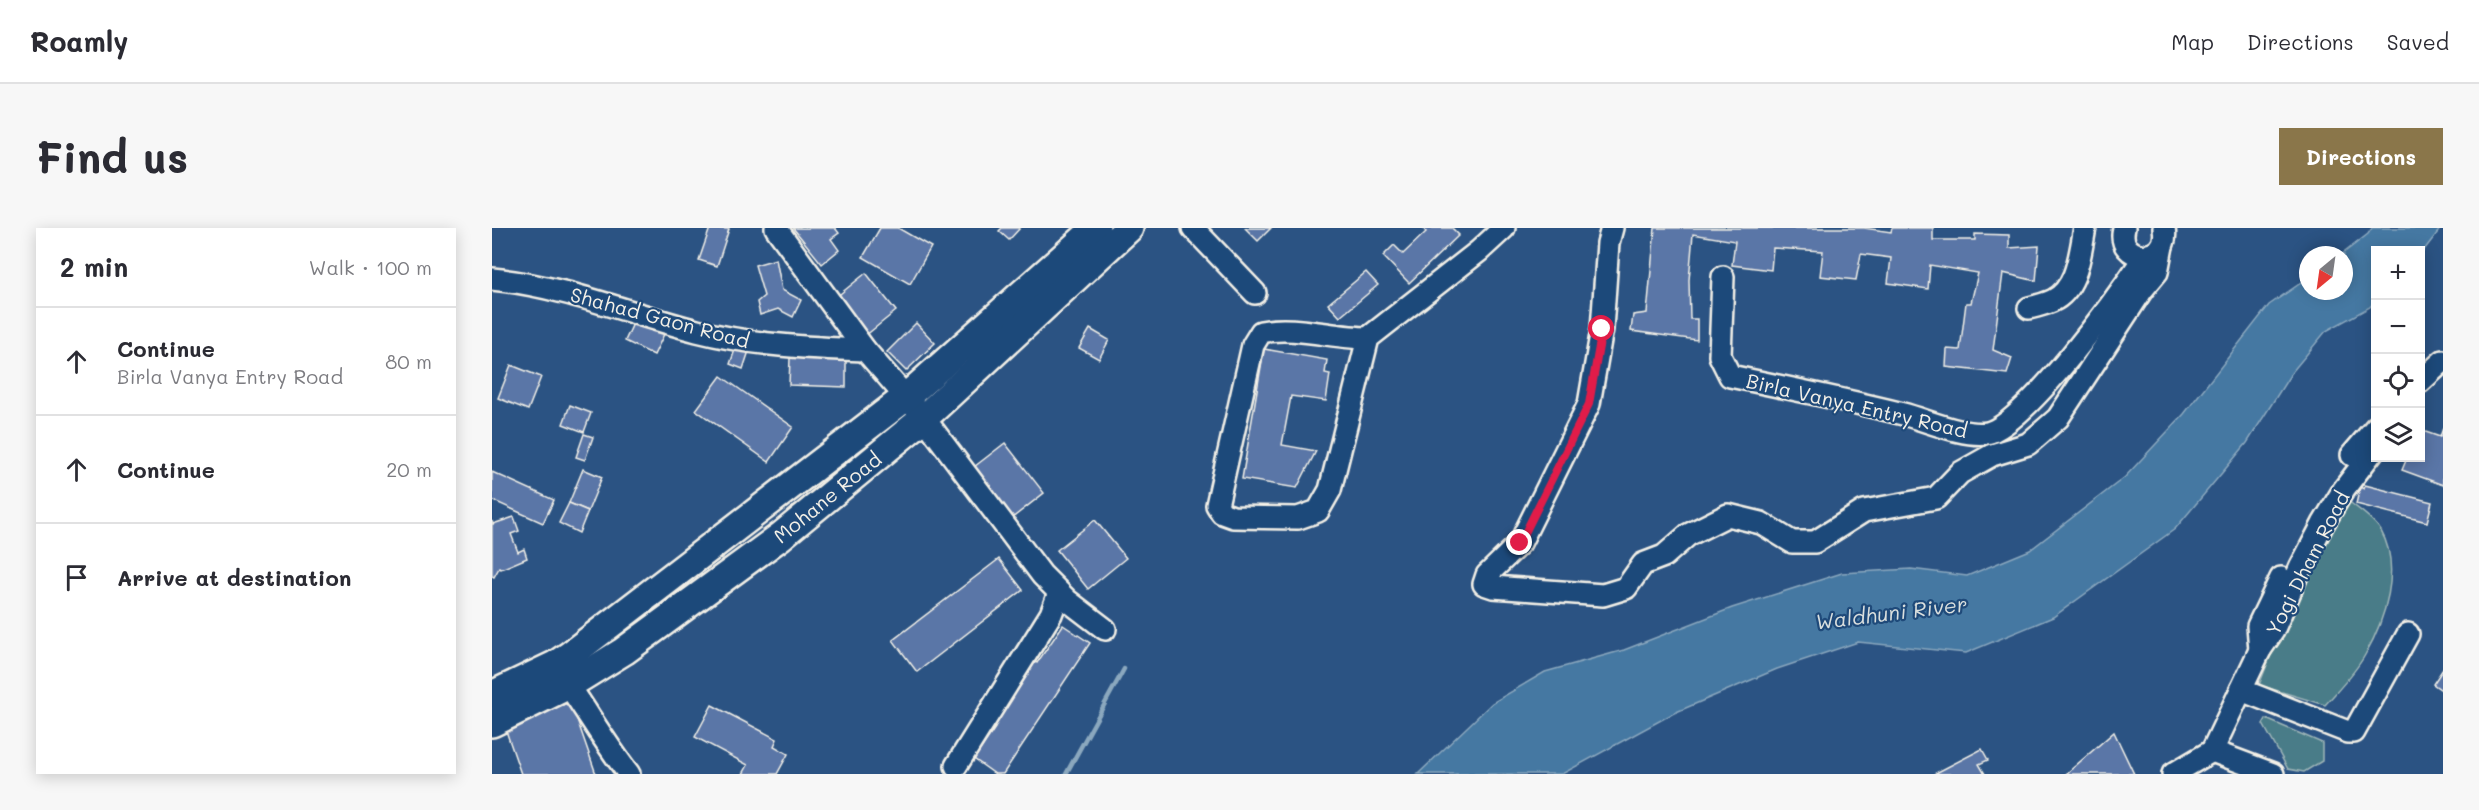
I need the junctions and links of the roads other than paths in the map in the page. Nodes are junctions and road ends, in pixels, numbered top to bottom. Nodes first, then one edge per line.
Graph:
1 (776, 228) edge
2 (1193, 228) edge
3 (1504, 228) edge
4 (1612, 228) edge
5 (2085, 228) edge
6 (2124, 228) edge
7 (1110, 231) edge
8 (2161, 238) edge
9 (1723, 277) dead end
10 (492, 279) edge
11 (1254, 293) dead end
12 (2029, 308) dead end
13 (1368, 338) junction
14 (865, 350) junction
15 (2443, 361) edge
16 (2443, 377) edge
17 (2425, 378) edge
18 (2425, 393) edge
19 (906, 397) junction
20 (924, 418) junction
21 (2371, 432) edge
22 (2371, 454) edge
23 (1059, 593) junction
24 (1105, 630) dead end
25 (2408, 634) dead end
26 (2260, 650) junction
27 (562, 675) junction
28 (2241, 690) junction
29 (492, 696) edge
30 (492, 723) edge
31 (2212, 751) junction
32 (956, 766) dead end
33 (629, 774) edge
34 (2173, 774) edge
35 (2273, 774) edge

1 - 14 street
2 - 11 street
3 - 13 street
4 - 8 street
5 - 12 street
6 - 8 street
7 - 19 main road, Mohane Road
7 - 20 main road, Mohane Road
8 - 9 street, Birla Vanya Entry Road
10 - 14 street, Shahad Gaon Road
13 - 13 street
14 - 19 street
15 - 17 street
16 - 18 street
19 - 20 street
19 - 27 main road, Mohane Road
20 - 23 street
20 - 27 main road, Mohane Road
21 - 26 street, Yogi Dham Road
22 - 26 street, Yogi Dham Road
23 - 24 street
23 - 32 street
25 - 28 street
26 - 28 street, Yogi Dham Road
27 - 29 main road, Mohane Road
27 - 30 main road, Mohane Road
27 - 33 street
28 - 31 street, Yogi Dham Road
31 - 34 street
31 - 35 street

